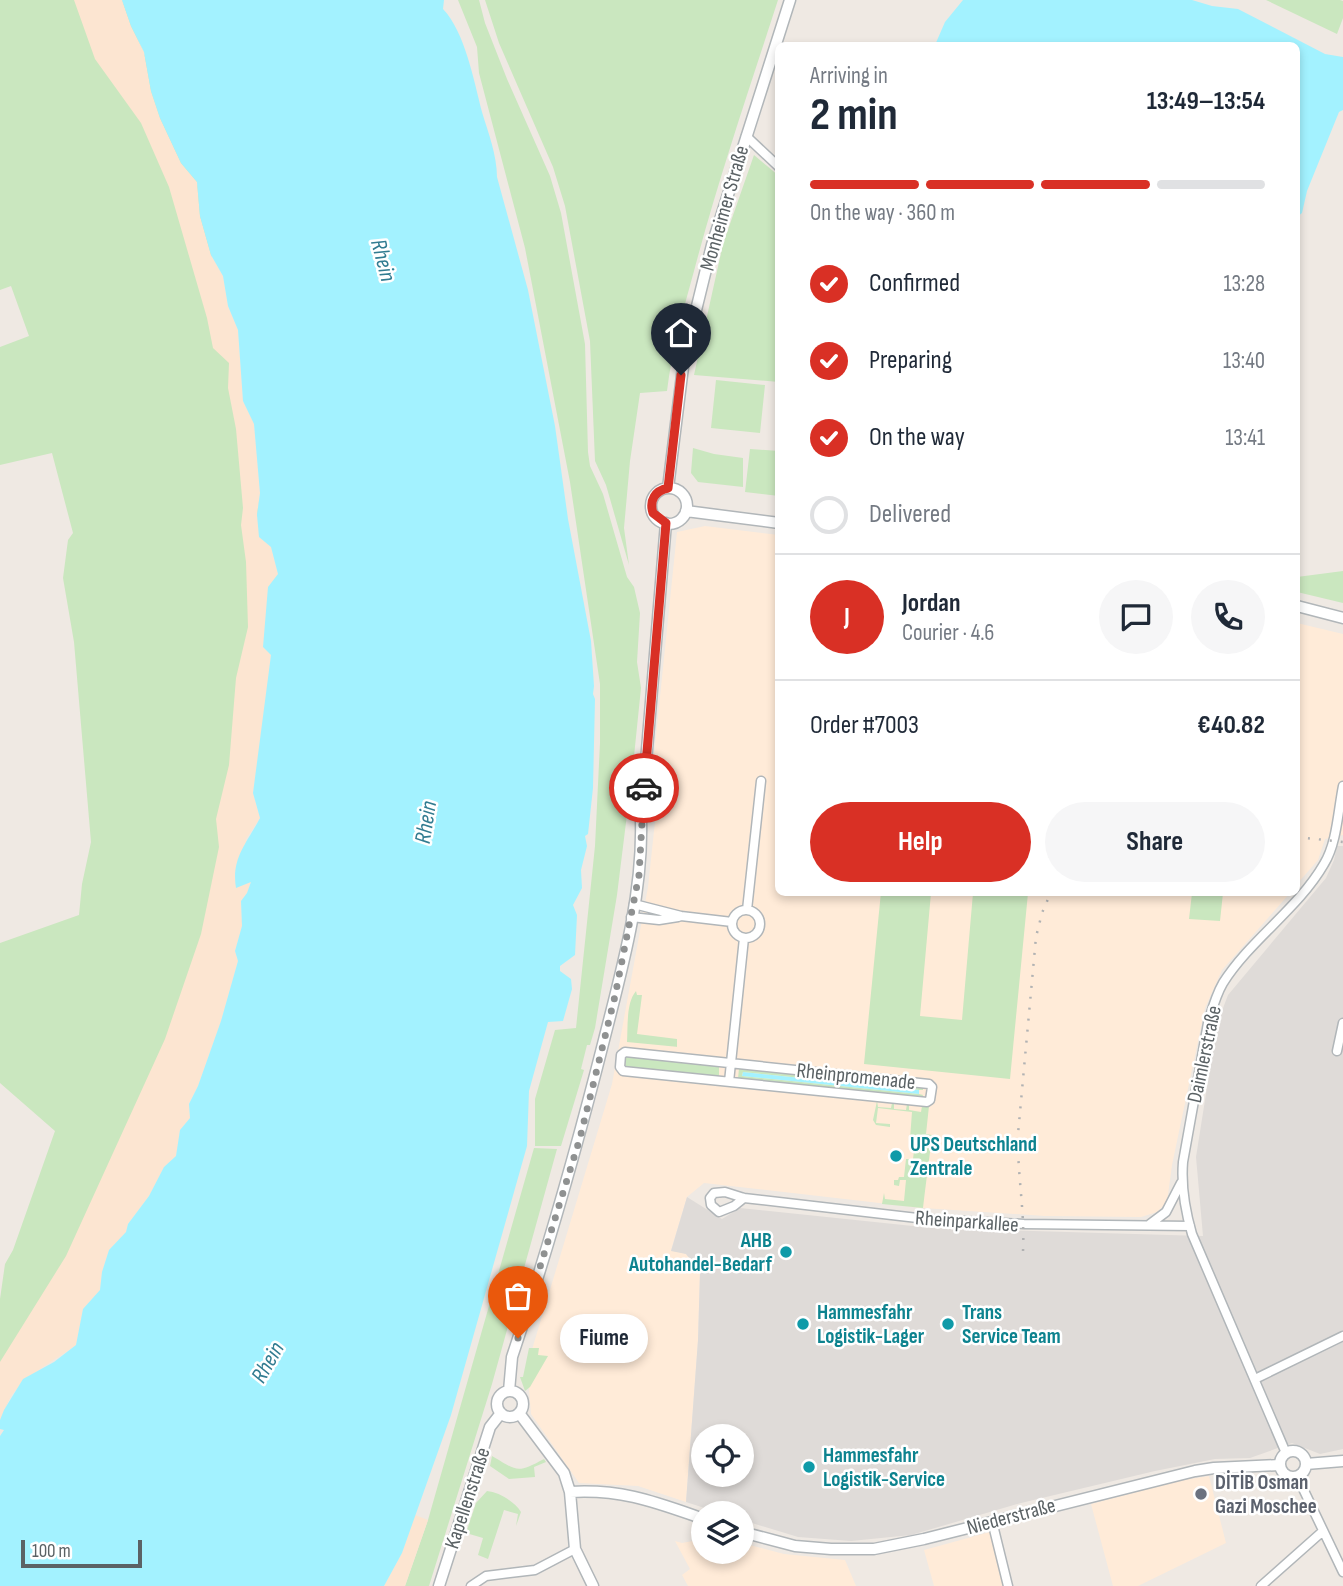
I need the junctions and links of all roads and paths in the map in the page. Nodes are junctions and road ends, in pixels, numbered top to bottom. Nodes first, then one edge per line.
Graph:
1 (790, 0) edge
2 (776, 42) edge
3 (775, 46) edge
4 (746, 136) junction
5 (775, 163) edge
6 (668, 488) junction
7 (687, 511) junction
8 (775, 522) edge
9 (666, 523) junction
10 (1300, 607) edge
11 (1343, 618) edge
12 (761, 781) dead end
13 (1343, 786) edge
14 (1300, 895) edge
15 (1299, 896) edge
16 (634, 904) junction
17 (747, 910) junction
18 (681, 916) junction
19 (631, 917) junction
20 (732, 922) junction
21 (744, 937) junction
22 (1343, 1023) edge
23 (1337, 1051) dead end
24 (731, 1063) junction
25 (729, 1082) junction
26 (1182, 1180) junction
27 (744, 1198) dead end
28 (1146, 1225) junction
29 (1190, 1226) junction
30 (1343, 1336) edge
31 (1255, 1379) junction
32 (509, 1391) junction
33 (501, 1413) junction
34 (519, 1413) junction
35 (1286, 1453) junction
36 (1343, 1461) edge
37 (1306, 1464) junction
38 (1280, 1465) junction
39 (1297, 1476) junction
40 (570, 1492) junction
41 (691, 1515) edge
42 (992, 1521) junction
43 (1323, 1531) junction
44 (754, 1535) edge
45 (575, 1549) junction
46 (1343, 1572) edge
47 (439, 1586) edge
48 (471, 1586) edge
49 (593, 1586) edge
50 (1008, 1586) edge
51 (1261, 1586) edge

1 - 2 street, Monheimer Straße
3 - 4 street, Monheimer Straße
4 - 5 street, Monheimer Straße
4 - 6 street, Monheimer Straße
6 - 7 street
6 - 9 street
7 - 8 street
7 - 9 street
9 - 16 street
10 - 11 street
12 - 17 street
13 - 14 street, Daimlerstraße
15 - 26 street, Daimlerstraße
16 - 18 street
16 - 19 street
17 - 20 street
17 - 21 street
18 - 19 street
18 - 20 street
19 - 32 street
20 - 21 street
21 - 24 street
22 - 23 street
24 - 25 street
24 - 25 street, Rheinpromenade
24 - 25 street, Rheinpromenade
26 - 28 street, Daimlerstraße
26 - 29 street, Daimlerstraße
27 - 28 street, Rheinparkallee
28 - 29 street, Rheinparkallee
29 - 31 street, Daimlerstraße
30 - 31 street
31 - 35 street, Daimlerstraße
32 - 33 street
32 - 34 street
33 - 34 street
33 - 47 street, Kapellenstraße
34 - 40 street
35 - 37 street
35 - 38 street
36 - 37 street
37 - 39 street
38 - 39 street
38 - 42 street, Niederstraße
39 - 43 street
40 - 41 street
40 - 45 street
42 - 44 street, Niederstraße
42 - 50 street
43 - 46 street
43 - 51 street
45 - 48 street
45 - 49 street

